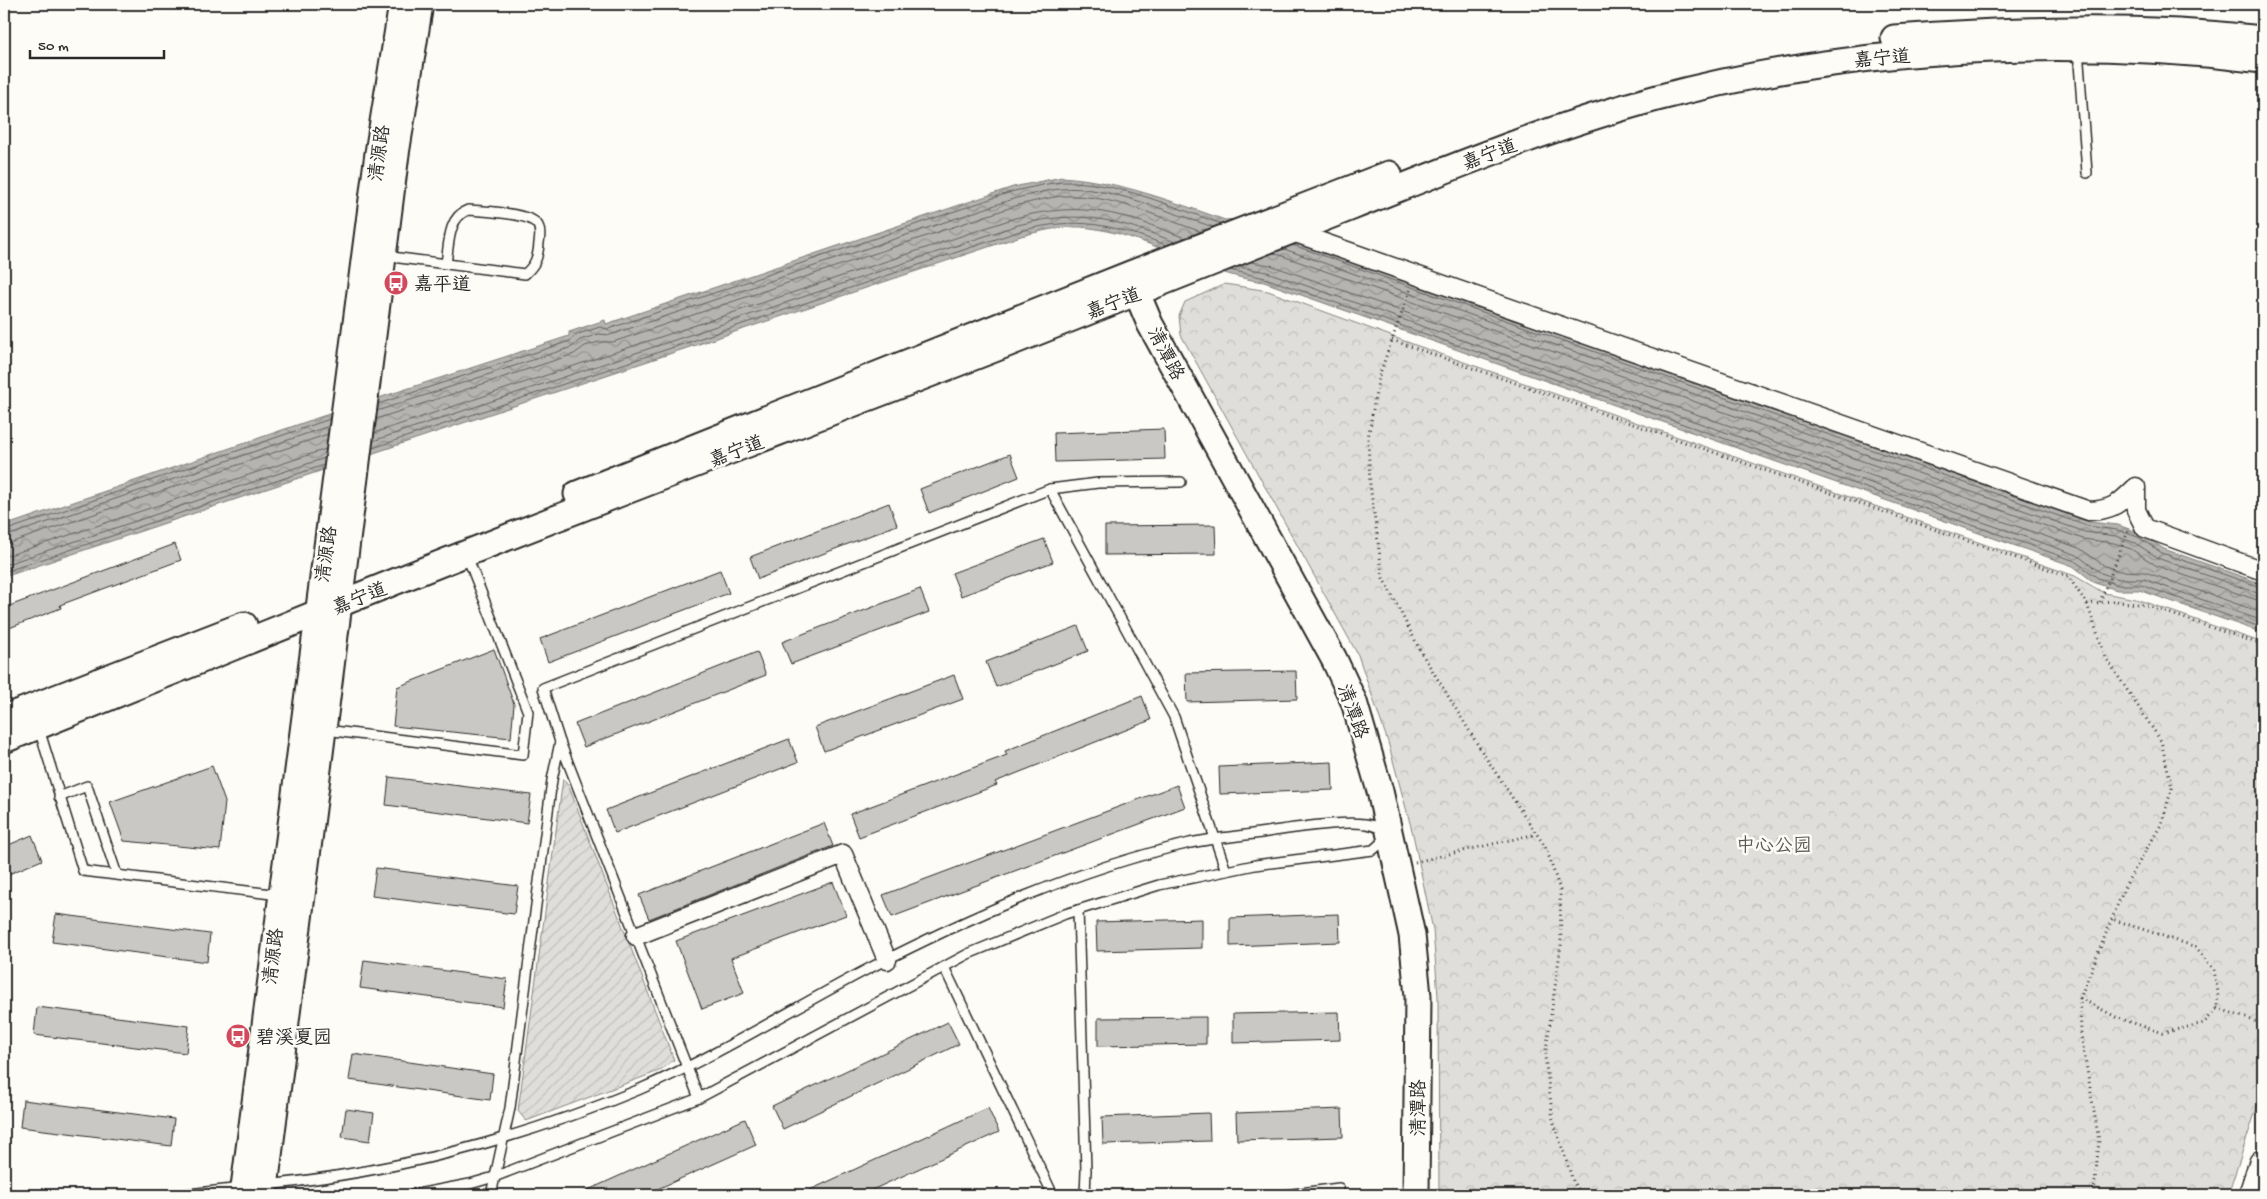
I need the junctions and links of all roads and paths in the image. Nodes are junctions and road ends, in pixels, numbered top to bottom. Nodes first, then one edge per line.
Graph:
1 (402, 4) edge
2 (420, 4) edge
3 (2263, 39) edge
4 (2078, 48) junction
5 (2263, 60) edge
6 (2087, 173) dead end
7 (1290, 231) junction
8 (383, 256) junction
9 (446, 264) junction
10 (1415, 275) junction
11 (1133, 283) junction
12 (1392, 340) junction
13 (357, 388) junction
14 (1181, 482) dead end
15 (1050, 489) junction
16 (2136, 510) junction
17 (467, 555) junction
18 (2263, 571) edge
19 (330, 600) junction
20 (2100, 602) junction
21 (2087, 604) junction
22 (2263, 645) edge
23 (4, 718) edge
24 (38, 726) junction
25 (323, 730) junction
26 (4, 740) edge
27 (560, 742) junction
28 (59, 797) junction
29 (1536, 834) junction
30 (1390, 835) junction
31 (1216, 840) junction
32 (1398, 866) junction
33 (1226, 871) junction
34 (117, 875) junction
35 (280, 895) junction
36 (1078, 910) junction
37 (2112, 919) junction
38 (636, 936) junction
39 (887, 960) junction
40 (944, 967) junction
41 (2080, 998) junction
42 (2217, 1008) junction
43 (2263, 1024) edge
44 (687, 1067) junction
45 (699, 1098) junction
46 (503, 1139) junction
47 (2263, 1164) edge
48 (494, 1177) junction
49 (1339, 1188) dead end
50 (254, 1191) edge
51 (179, 1195) edge
52 (412, 1195) edge
53 (491, 1195) edge
54 (1052, 1195) edge
55 (1084, 1195) edge
56 (1285, 1195) edge
57 (1416, 1195) edge
58 (1583, 1195) edge
59 (2090, 1195) edge
60 (2253, 1195) edge

1 - 13 main road, 清源路
2 - 8 main road, 清源路
3 - 11 main road, 嘉宁道
4 - 5 main road, 嘉宁道
4 - 6 lane
4 - 7 main road, 嘉宁道
7 - 10 street
7 - 11 main road, 嘉宁道
8 - 9 lane
8 - 13 main road, 清源路
9 - 9 lane
10 - 12 path
10 - 16 street
11 - 17 main road, 嘉宁道
11 - 19 main road, 嘉宁道
11 - 30 main road, 清潭路
12 - 21 path
12 - 29 path
13 - 19 main road, 清源路
14 - 15 lane
15 - 27 lane
15 - 31 lane
16 - 18 street
16 - 20 path
17 - 19 main road, 嘉宁道
17 - 25 lane
19 - 23 main road, 嘉宁道
19 - 24 main road, 嘉宁道
19 - 25 main road, 清源路
19 - 35 main road, 清源路
20 - 21 path
20 - 22 path
21 - 37 path
24 - 26 main road, 嘉宁道
24 - 28 lane
25 - 50 main road, 清源路
27 - 38 lane
27 - 46 lane
28 - 34 lane
28 - 34 lane
29 - 32 path
29 - 58 path
30 - 31 lane
30 - 32 main road, 清潭路
30 - 33 lane
31 - 33 lane
31 - 39 lane
32 - 57 main road, 清潭路
33 - 36 lane
34 - 35 lane
35 - 50 main road, 清源路
36 - 40 lane
36 - 55 lane
37 - 41 path
37 - 42 path
38 - 39 street
38 - 44 lane
39 - 44 lane
40 - 45 lane
40 - 54 lane
41 - 42 path
41 - 59 path
42 - 43 path
44 - 45 lane
44 - 46 lane
45 - 48 lane
46 - 48 lane
46 - 50 lane
47 - 60 highway
48 - 52 lane
48 - 53 lane
49 - 56 lane
50 - 51 lane

